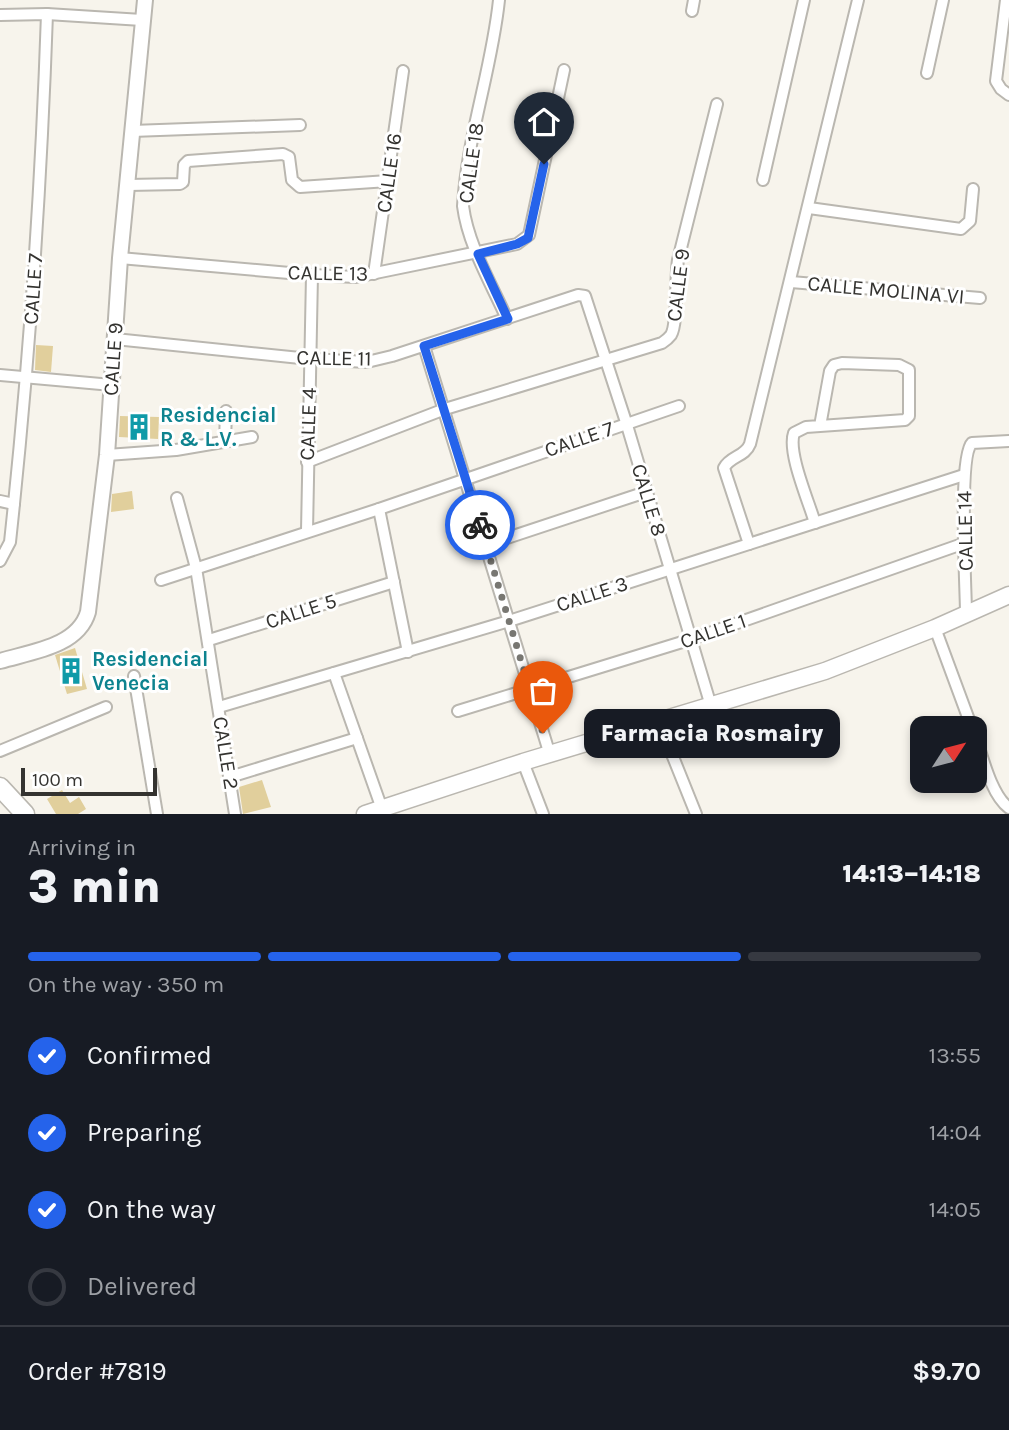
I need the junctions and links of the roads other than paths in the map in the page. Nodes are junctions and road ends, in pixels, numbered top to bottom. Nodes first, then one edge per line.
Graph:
1 (145, 0) edge
2 (499, 0) edge
3 (804, 0) edge
4 (858, 0) edge
5 (943, 0) edge
6 (1006, 0) edge
7 (47, 14) junction
8 (0, 15) edge
9 (142, 20) junction
10 (564, 70) dead end
11 (403, 71) dead end
12 (927, 73) dead end
13 (1009, 95) edge
14 (717, 104) dead end
15 (300, 125) dead end
16 (132, 131) junction
17 (763, 180) dead end
18 (388, 181) junction
19 (128, 185) junction
20 (973, 189) dead end
21 (809, 208) junction
22 (478, 254) junction
23 (120, 258) junction
24 (374, 274) junction
25 (312, 275) junction
26 (791, 282) junction
27 (585, 296) joint
28 (981, 298) dead end
29 (508, 319) junction
30 (115, 339) junction
31 (424, 346) junction
32 (310, 359) junction
33 (606, 361) junction
34 (0, 375) edge
35 (26, 378) junction
36 (111, 385) junction
37 (679, 406) dead end
38 (444, 410) junction
39 (226, 411) dead end
40 (626, 422) junction
41 (820, 426) junction
42 (253, 437) dead end
43 (225, 442) junction
44 (1009, 442) edge
45 (107, 455) junction
46 (307, 462) junction
47 (964, 475) junction
48 (465, 479) junction
49 (646, 492) junction
50 (177, 498) dead end
51 (0, 501) edge
52 (15, 504) junction
53 (379, 509) junction
54 (815, 523) junction
55 (307, 531) junction
56 (965, 543) junction
57 (749, 544) junction
58 (486, 545) junction
59 (0, 561) edge
60 (196, 568) junction
61 (670, 569) junction
62 (161, 580) dead end
63 (394, 582) junction
64 (1009, 595) edge
65 (966, 614) junction
66 (509, 621) junction
67 (935, 628) junction
68 (692, 639) junction
69 (209, 640) junction
70 (408, 652) junction
71 (0, 661) edge
72 (334, 673) junction
73 (134, 676) dead end
74 (529, 689) junction
75 (711, 706) junction
76 (106, 707) dead end
77 (219, 707) junction
78 (458, 710) dead end
79 (968, 716) edge
80 (659, 722) junction
81 (357, 738) junction
82 (0, 751) edge
83 (550, 755) junction
84 (523, 762) junction
85 (987, 767) edge
86 (230, 777) junction
87 (0, 787) edge
88 (1009, 808) edge
89 (382, 809) junction
90 (24, 814) edge
91 (157, 814) edge
92 (235, 814) edge
93 (365, 814) edge
94 (543, 814) edge
95 (696, 814) edge

1 - 9 street, CALLE 9
2 - 22 street, CALLE 18
3 - 17 street
4 - 21 street
5 - 12 street
6 - 13 street
7 - 8 street
7 - 9 street
7 - 35 street, CALLE 7
9 - 16 street, CALLE 9
10 - 22 street, CALLE 13
11 - 18 street, CALLE 16
14 - 33 street, CALLE 9
15 - 16 street
16 - 19 street, CALLE 9
18 - 19 street
18 - 24 street, CALLE 16
19 - 23 street, CALLE 9
20 - 21 street
21 - 26 street
22 - 24 street, CALLE 13
22 - 29 street, CALLE 18
23 - 25 street, CALLE 13
23 - 30 street, CALLE 9
24 - 25 street, CALLE 13
25 - 32 street, CALLE 4
26 - 28 street, CALLE MOLINA VI
26 - 57 street
27 - 29 street, CALLE 11
27 - 33 street, CALLE 8
29 - 31 street, CALLE 11
30 - 32 street, CALLE 11
30 - 36 street, CALLE 9
31 - 32 street, CALLE 11
31 - 38 street
32 - 46 street, CALLE 4
33 - 38 street, CALLE 9
33 - 40 street, CALLE 8
34 - 35 street
35 - 36 street
35 - 52 street, CALLE 7
36 - 45 street, CALLE 9
37 - 40 street, CALLE 7
38 - 46 street, CALLE 9
38 - 48 street
39 - 43 street
40 - 48 street, CALLE 7
40 - 49 street, CALLE 8
41 - 41 street
41 - 54 street
42 - 43 street
43 - 45 street
44 - 47 street, CALLE 14
45 - 71 street, CALLE 9
46 - 55 street, CALLE 4
47 - 54 street, CALLE 3
47 - 56 street, CALLE 14
48 - 53 street, CALLE 7
48 - 58 street
49 - 58 street
49 - 61 street, CALLE 8
50 - 60 street, CALLE 2
51 - 52 street
52 - 59 street, CALLE 7
53 - 55 street, CALLE 7
53 - 63 street
54 - 57 street, CALLE 3
55 - 60 street, CALLE 7
56 - 65 street, CALLE 14
56 - 68 street, CALLE 1
57 - 61 street, CALLE 3
58 - 66 street
60 - 62 street, CALLE 7
60 - 69 street, CALLE 2
61 - 66 street, CALLE 3
61 - 68 street, CALLE 8
63 - 69 street, CALLE 5
63 - 70 street
64 - 65 main road
65 - 67 main road
66 - 70 street, CALLE 3
66 - 74 street
67 - 75 main road
67 - 79 street
68 - 74 street, CALLE 1
68 - 75 street, CALLE 8
69 - 77 street, CALLE 2
70 - 72 street, CALLE 3
72 - 77 street, CALLE 3
72 - 81 street
73 - 91 street
74 - 78 street, CALLE 1
74 - 83 street
75 - 80 main road
76 - 82 street
77 - 86 street, CALLE 2
80 - 83 main road
80 - 95 street
81 - 86 street
81 - 89 street
83 - 84 main road
84 - 89 main road
84 - 94 street
85 - 88 street
86 - 92 street, CALLE 2
87 - 90 main road
89 - 93 main road

